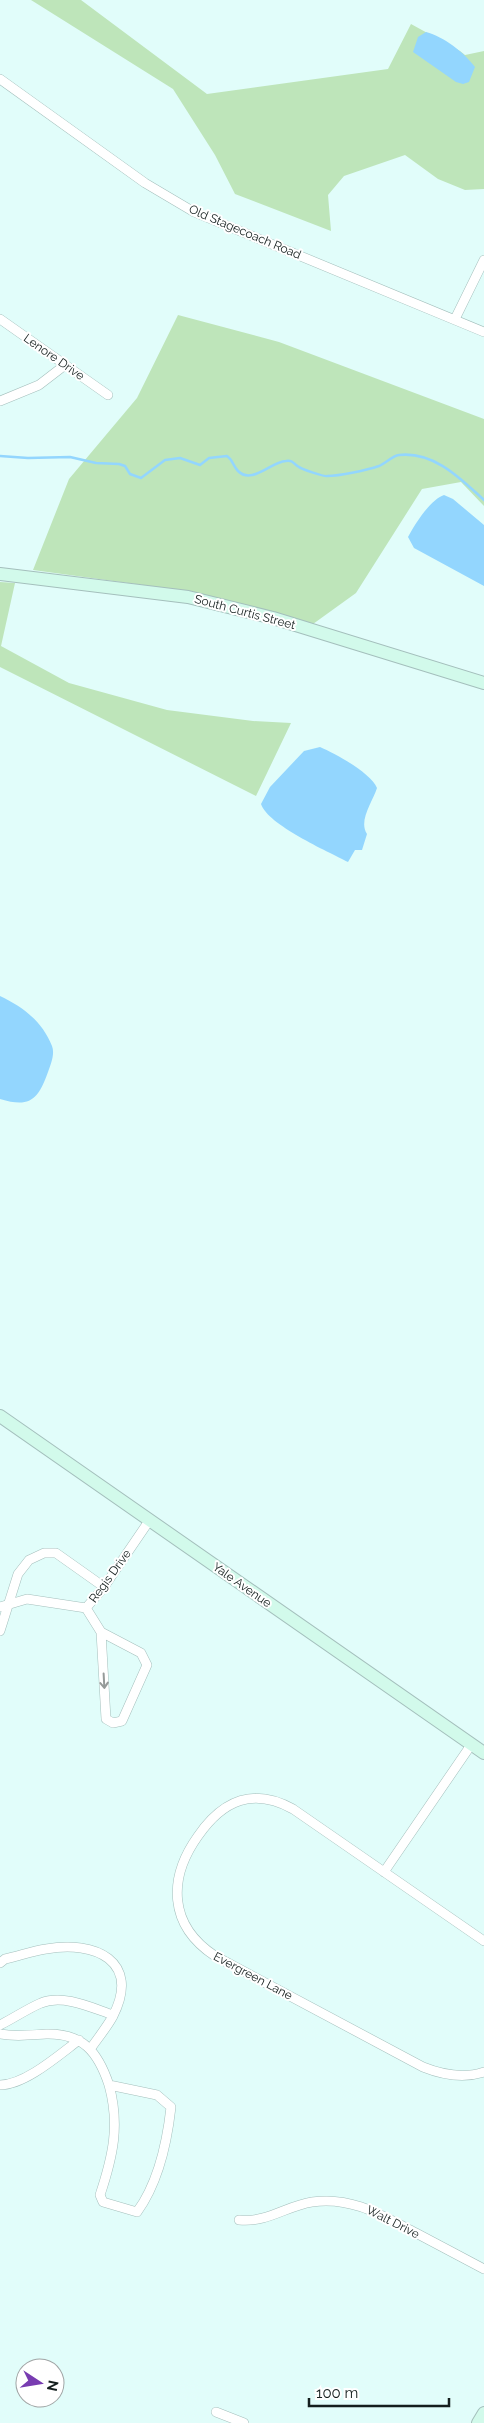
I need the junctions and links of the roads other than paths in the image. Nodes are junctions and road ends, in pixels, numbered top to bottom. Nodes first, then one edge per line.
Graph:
1 (0, 79) edge
2 (484, 260) edge
3 (0, 319) edge
4 (455, 319) junction
5 (484, 332) edge
6 (65, 365) junction
7 (108, 395) dead end
8 (0, 401) edge
9 (0, 574) edge
10 (484, 683) edge
11 (0, 1416) edge
12 (149, 1521) junction
13 (104, 1587) junction
14 (3, 1606) edge
15 (86, 1608) junction
16 (0, 1630) edge
17 (101, 1632) junction
18 (471, 1745) junction
19 (484, 1753) edge
20 (384, 1872) junction
21 (484, 1941) edge
22 (2, 1959) edge
23 (113, 2015) junction
24 (0, 2025) edge
25 (0, 2034) edge
26 (79, 2040) junction
27 (92, 2048) junction
28 (484, 2072) edge
29 (109, 2084) junction
30 (0, 2085) edge
31 (239, 2220) dead end
32 (484, 2269) edge
33 (216, 2412) dead end
34 (484, 2413) edge
35 (244, 2423) edge
36 (478, 2423) edge

1 - 4 street, Old Stagecoach Road
2 - 4 street
3 - 6 street, Lenore Drive
4 - 5 street, Old Stagecoach Road
6 - 7 street, Lenore Drive
6 - 8 street
9 - 10 street, South Curtis Street
11 - 12 street, Yale Avenue
12 - 13 street, Regis Drive
12 - 18 street, Yale Avenue
13 - 14 street
13 - 15 street, Regis Drive
14 - 15 street, Regis Drive
14 - 16 street
15 - 17 street
17 -> 17 street
18 - 19 street, Yale Avenue
18 - 20 street
20 - 21 street, Evergreen Lane
20 - 28 street, Evergreen Lane
22 - 23 street
23 - 24 street
23 - 27 street
25 - 26 street
26 - 27 street
26 - 30 street
27 - 29 street
29 - 29 street
31 - 32 street, Walt Drive
33 - 35 street
34 - 36 street

